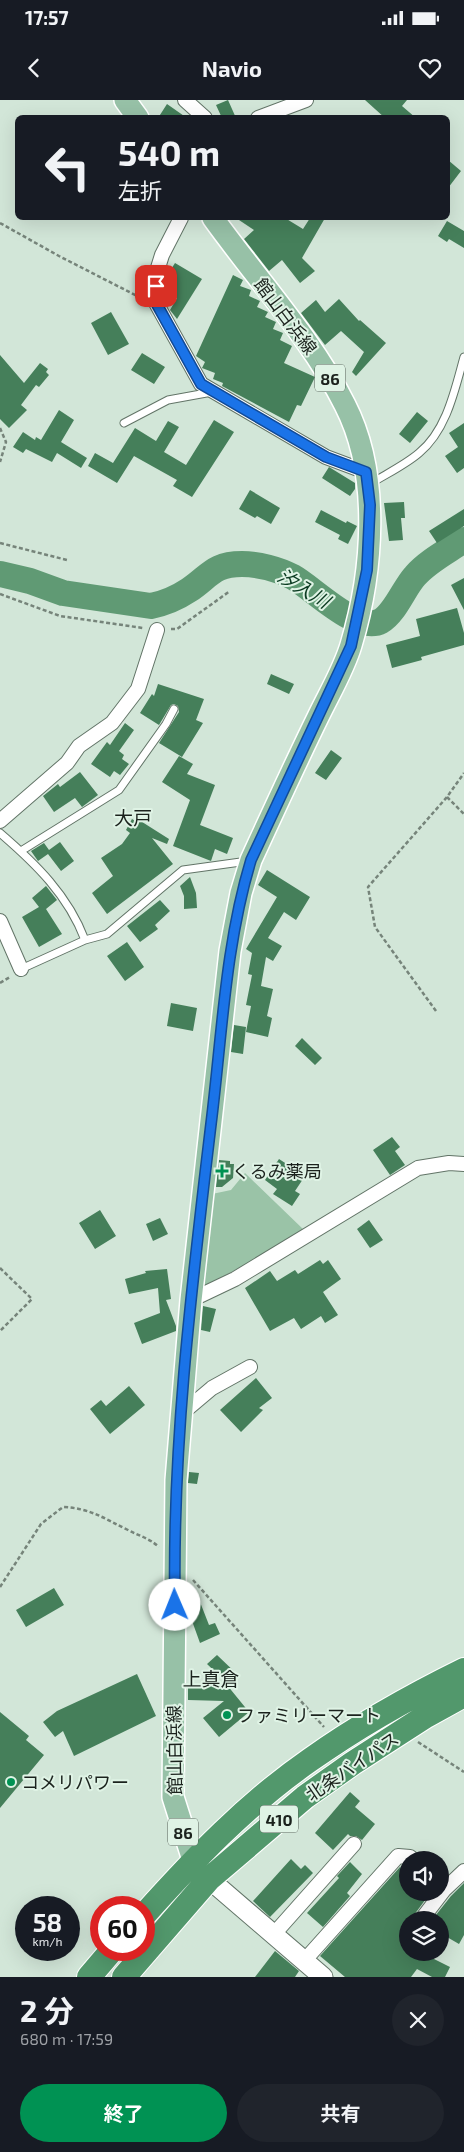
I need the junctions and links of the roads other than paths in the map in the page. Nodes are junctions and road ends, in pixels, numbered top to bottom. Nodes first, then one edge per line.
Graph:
1 (125, 100) edge
2 (185, 100) edge
3 (306, 100) edge
4 (136, 115) edge
5 (202, 115) edge
6 (266, 115) edge
7 (180, 220) edge
8 (214, 220) edge
9 (464, 356) edge
10 (213, 392) junction
11 (124, 423) dead end
12 (367, 479) junction
13 (157, 630) road end
14 (174, 709) dead end
15 (0, 821) edge
16 (0, 833) edge
17 (21, 851) junction
18 (251, 860) junction
19 (0, 921) edge
20 (85, 940) junction
21 (21, 969) joint
22 (464, 1164) edge
23 (191, 1300) junction
24 (250, 1367) dead end
25 (180, 1415) junction
26 (464, 1670) edge
27 (464, 1695) edge
28 (354, 1844) dead end
29 (399, 1856) edge
30 (193, 1860) junction
31 (464, 1871) edge
32 (209, 1879) junction
33 (449, 1883) edge
34 (155, 1903) edge
35 (274, 1934) junction
36 (103, 1961) edge
37 (304, 1961) junction
38 (89, 1977) edge
39 (124, 1977) edge
40 (324, 1977) edge

1 - 4 main road
2 - 5 street
3 - 6 street
7 - 10 street
8 - 12 main road, 館山白浜線 / 86
9 - 12 lane
10 - 11 lane
10 - 12 street
12 - 18 main road, 館山白浜線 / 86
13 - 15 street
14 - 17 lane
16 - 17 lane
17 - 20 lane
18 - 20 lane
18 - 23 main road, 館山白浜線 / 86
19 - 21 street
20 - 21 lane
22 - 23 street
23 - 25 main road, 館山白浜線 / 86
24 - 25 street
25 - 30 main road, 館山白浜線 / 86
26 - 30 highway, 北条バイパス / 410
27 - 32 highway, 北条バイパス / 410
28 - 35 street
29 - 37 street
30 - 32 main road, 館山白浜線 / 86
30 - 34 highway, 北条バイパス / 410
31 - 33 street
32 - 35 street
32 - 39 highway, 北条バイパス / 410
35 - 37 street
36 - 38 highway
37 - 40 street

